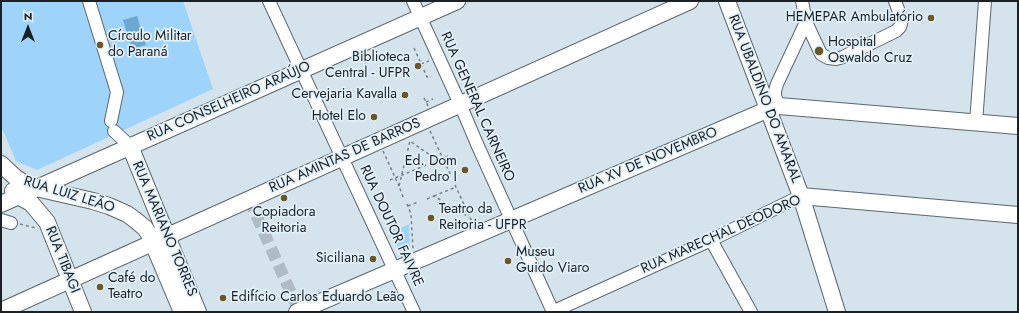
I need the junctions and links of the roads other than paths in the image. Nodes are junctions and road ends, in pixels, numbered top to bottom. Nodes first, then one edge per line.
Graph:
1 (89, 1) edge
2 (269, 1) edge
3 (413, 1) edge
4 (457, 1) edge
5 (690, 1) edge
6 (727, 1) edge
7 (802, 1) edge
8 (895, 1) edge
9 (985, 1) edge
10 (420, 17) junction
11 (806, 22) junction
12 (301, 70) junction
13 (460, 104) junction
14 (774, 108) junction
15 (976, 123) junction
16 (1018, 126) edge
17 (130, 146) junction
18 (342, 157) junction
19 (1, 164) edge
20 (1, 179) edge
21 (47, 186) junction
22 (18, 196) junction
23 (801, 196) junction
24 (152, 201) junction
25 (1, 204) edge
26 (1018, 215) edge
27 (511, 220) junction
28 (49, 227) junction
29 (145, 228) junction
30 (160, 239) junction
31 (711, 240) junction
32 (394, 270) junction
33 (184, 276) junction
34 (70, 280) junction
35 (175, 295) junction
36 (1, 311) edge
37 (303, 311) edge
38 (83, 312) edge
39 (182, 312) edge
40 (198, 312) edge
41 (414, 312) edge
42 (552, 312) edge
43 (751, 312) edge
44 (837, 312) edge

1 - 17 street
2 - 12 street, RUA DOUTOR FAIVRE
3 - 10 street, RUA GENERAL CARNEIRO
4 - 10 main road, RUA CONSELHEIRO ARAÚJO
5 - 13 main road, RUA AMINTAS DE BARROS
6 - 14 main road, RUA UBALDINO DO AMARAL
7 - 11 street
8 - 11 street
9 - 15 street
10 - 12 main road, RUA CONSELHEIRO ARAÚJO
10 - 13 street, RUA GENERAL CARNEIRO
11 - 14 street
12 - 17 main road, RUA CONSELHEIRO ARAÚJO
12 - 18 street, RUA DOUTOR FAIVRE
13 - 18 main road, RUA AMINTAS DE BARROS
13 - 27 street, RUA GENERAL CARNEIRO
14 - 15 main road, RUA XV DE NOVEMBRO
14 - 23 main road, RUA UBALDINO DO AMARAL
14 - 27 main road, RUA XV DE NOVEMBRO
15 - 16 main road, RUA XV DE NOVEMBRO
17 - 21 main road, RUA CONSELHEIRO ARAÚJO
17 - 24 main road, RUA MARIANO TORRES
18 - 30 main road, RUA AMINTAS DE BARROS
18 - 32 street, RUA DOUTOR FAIVRE
19 - 21 main road, RUA LUIZ LEÃO
20 - 22 main road, RUA LUIZ LEÃO
21 - 22 main road, RUA CONSELHEIRO ARAÚJO
21 - 28 main road
21 - 29 main road, RUA LUIZ LEÃO
22 - 25 main road, RUA CONSELHEIRO ARAÚJO
22 - 28 main road, RUA TIBAGI
23 - 26 main road, RUA MARECHAL DEODORO
23 - 31 street, RUA MARECHAL DEODORO
23 - 44 main road, RUA UBALDINO DO AMARAL
24 - 29 main road
24 - 30 main road, RUA MARIANO TORRES
27 - 32 main road, RUA XV DE NOVEMBRO
27 - 42 street, RUA GENERAL CARNEIRO
28 - 34 main road, RUA TIBAGI
29 - 30 main road, RUA LUIZ LEÃO
30 - 33 main road, RUA MARIANO TORRES
30 - 34 main road, RUA AMINTAS DE BARROS
30 - 35 main road, RUA MARIANO TORRES
31 - 42 street, RUA MARECHAL DEODORO
31 - 43 street
32 - 37 main road, RUA XV DE NOVEMBRO
32 - 41 street, RUA DOUTOR FAIVRE
33 - 35 main road
33 - 40 main road, RUA MARIANO TORRES
34 - 36 main road, RUA AMINTAS DE BARROS
34 - 38 main road, RUA TIBAGI
35 - 39 main road, RUA MARIANO TORRES

